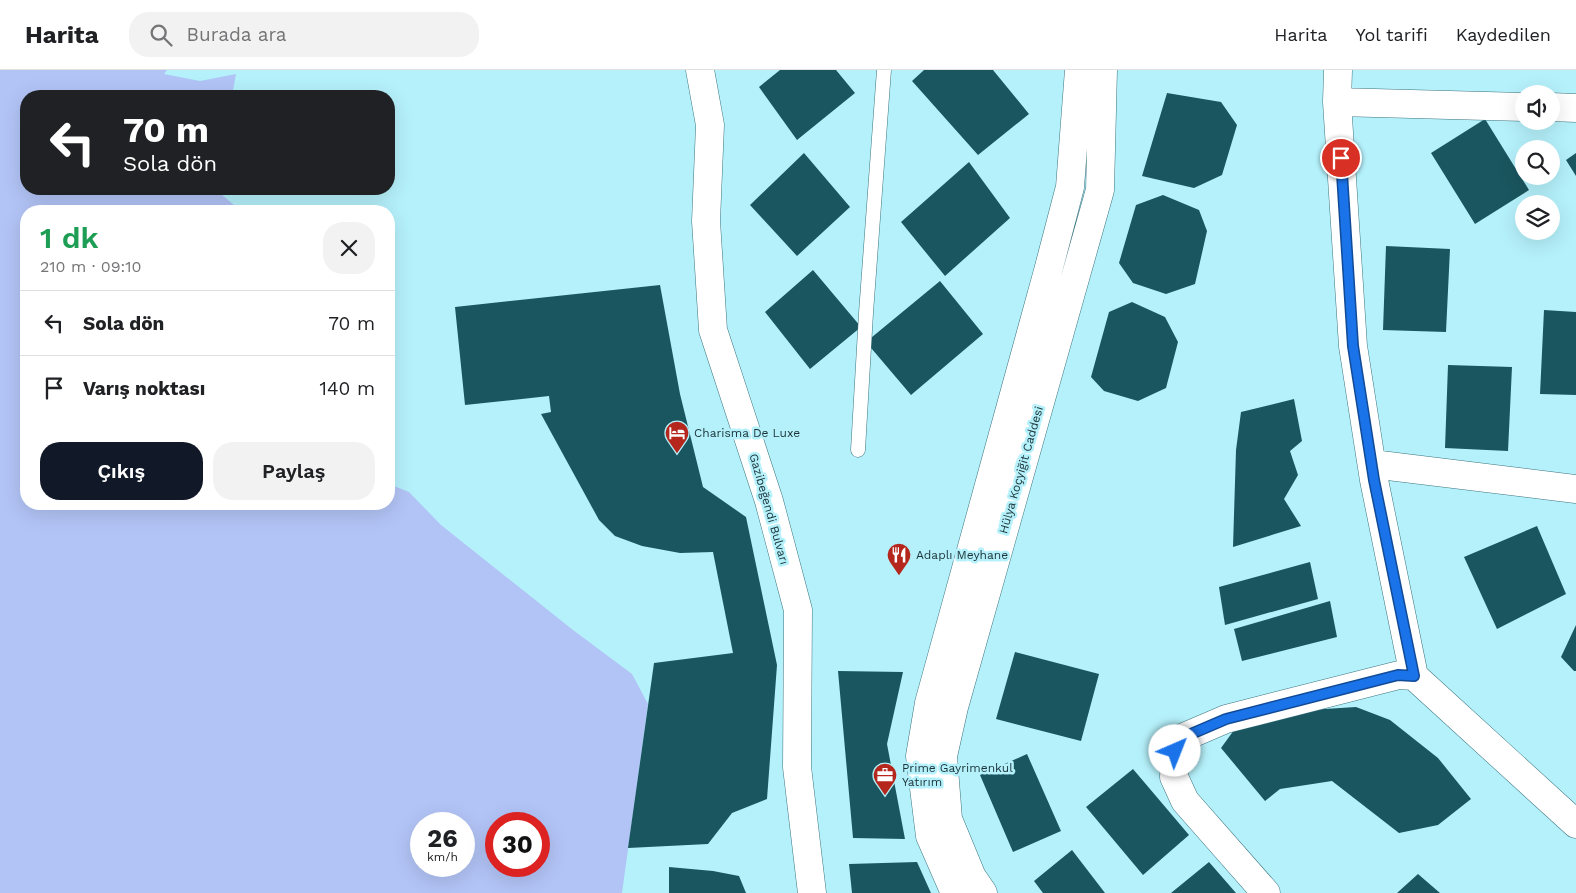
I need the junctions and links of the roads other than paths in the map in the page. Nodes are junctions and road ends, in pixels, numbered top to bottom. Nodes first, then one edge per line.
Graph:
1 (700, 70) edge
2 (884, 70) edge
3 (1079, 70) edge
4 (1103, 70) edge
5 (1338, 70) edge
6 (1337, 102) junction
7 (1515, 107) edge
8 (1560, 107) edge
9 (1576, 108) edge
10 (858, 450) dead end
11 (1372, 464) junction
12 (1576, 489) edge
13 (1414, 676) junction
14 (1576, 824) edge
15 (812, 893) edge
16 (955, 893) edge
17 (983, 893) edge
18 (1266, 893) edge

1 - 15 street, Gazibeğendi Bulvarı
2 - 10 lane
3 - 16 street
4 - 17 street, Hülya Koçyiğit Caddesi
5 - 6 street
6 - 7 street
6 - 11 street
8 - 9 street
11 - 12 street
11 - 13 street
13 - 14 street
13 - 18 street

